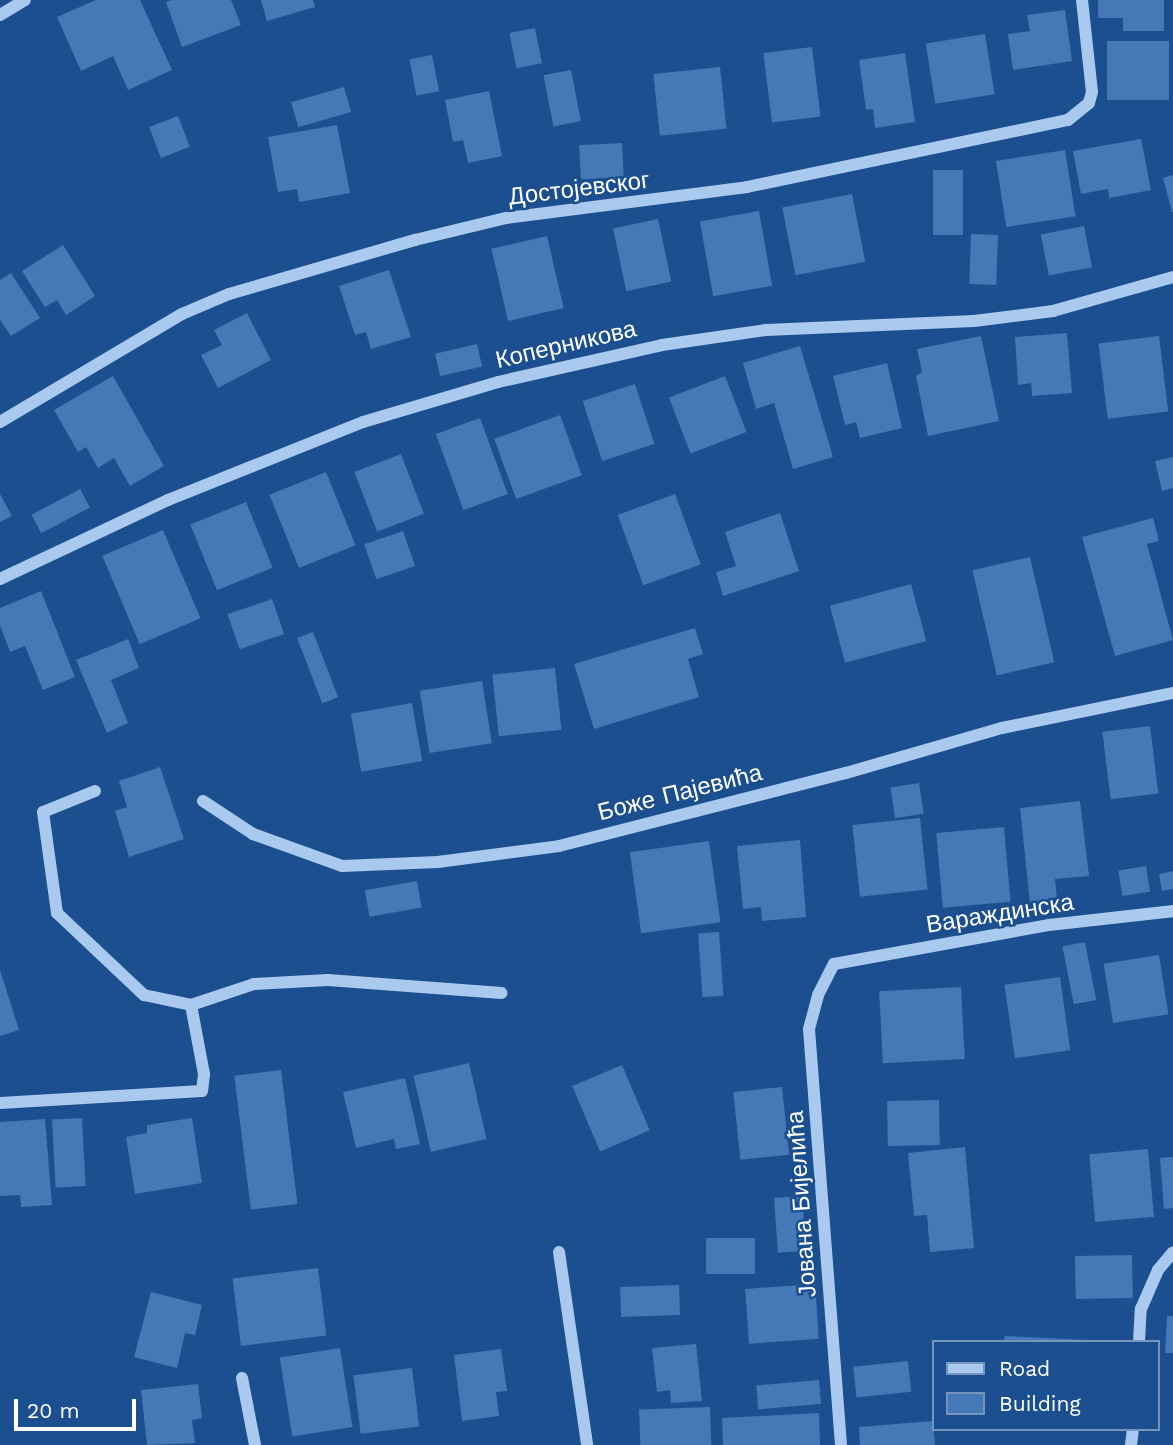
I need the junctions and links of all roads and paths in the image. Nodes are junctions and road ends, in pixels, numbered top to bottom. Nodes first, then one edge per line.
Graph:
1 (25, 0) edge
2 (1082, 0) edge
3 (0, 15) edge
4 (1173, 277) edge
5 (0, 422) edge
6 (0, 579) edge
7 (1173, 693) edge
8 (95, 791) dead end
9 (203, 801) dead end
10 (1173, 911) edge
11 (835, 964) joint
12 (502, 993) dead end
13 (191, 1004) junction
14 (0, 1103) edge
15 (559, 1252) dead end
16 (1173, 1252) edge
17 (1139, 1340) edge
18 (242, 1378) dead end
19 (255, 1445) edge
20 (587, 1445) edge
21 (841, 1445) edge

1 - 3 street
2 - 5 street, Достојевског
4 - 6 street, Коперникова
7 - 9 street, Боже Пајевића
8 - 13 street
10 - 11 street, Вараждинска
11 - 21 street, Јована Бијелића
12 - 13 street
13 - 14 street
15 - 20 street
16 - 17 street
18 - 19 street

